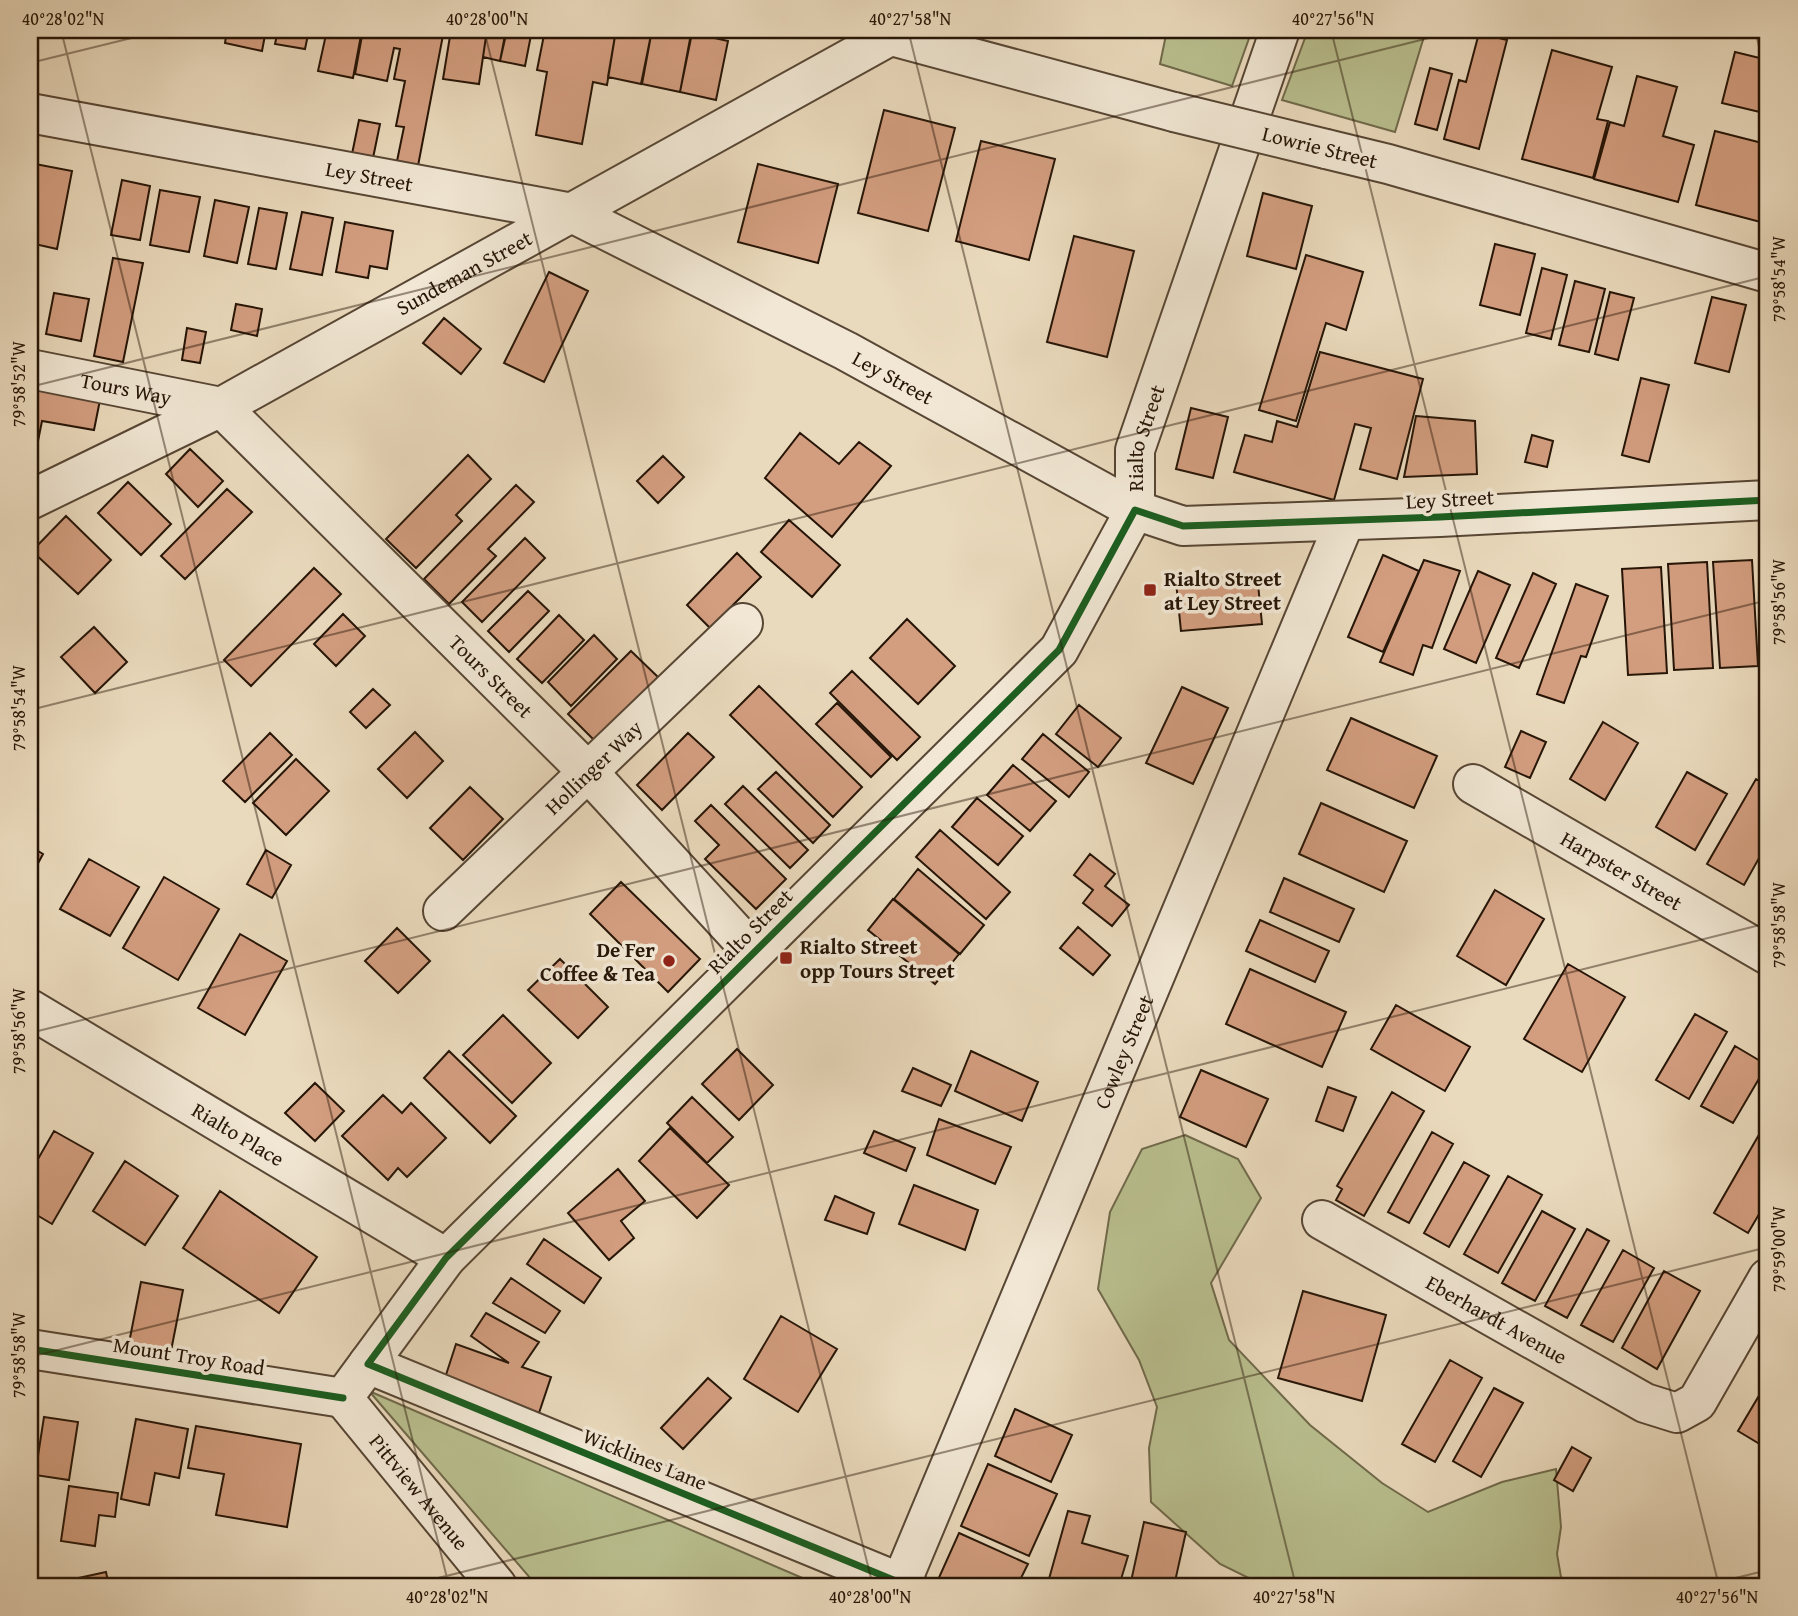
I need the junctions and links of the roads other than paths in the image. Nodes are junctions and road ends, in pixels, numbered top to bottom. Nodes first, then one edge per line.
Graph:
1 (1280, 30) edge
2 (880, 32) edge
3 (951, 41) edge
4 (30, 113) edge
5 (572, 214) junction
6 (1768, 273) edge
7 (30, 369) edge
8 (221, 407) junction
9 (30, 500) edge
10 (1768, 500) edge
11 (1135, 510) junction
12 (1345, 521) junction
13 (743, 623) dead end
14 (588, 772) junction
15 (1473, 784) dead end
16 (443, 911) dead end
17 (753, 952) junction
18 (1768, 955) edge
19 (30, 1009) edge
20 (1322, 1220) dead end
21 (446, 1258) junction
22 (1768, 1278) edge
23 (30, 1349) edge
24 (368, 1364) junction
25 (343, 1398) junction
26 (905, 1585) edge
27 (497, 1586) edge

1 - 11 street, Rialto Street
2 - 3 street, Lowrie Street
2 - 5 street, Sundeman Street
3 - 6 street, Lowrie Street, bridge
4 - 5 street, Ley Street
5 - 8 street, Sundeman Street
5 - 11 street, Ley Street
7 - 8 street, Tours Way
8 - 9 street, Sundeman Street
8 - 14 street, Tours Street
10 - 12 street, Ley Street
11 - 12 street, Ley Street
11 - 17 street, Rialto Street
12 - 26 street, Cowley Street
13 - 14 street, Hollinger Way
14 - 16 street, Hollinger Way
14 - 17 street, Tours Street
15 - 18 street, Harpster Street
17 - 21 street, Rialto Street
19 - 21 street, Rialto Place
20 - 22 street, Eberhardt Avenue
21 - 24 street, Rialto Street
23 - 25 street, Mount Troy Road
24 - 25 street, Rialto Street
24 - 26 street, Wicklines Lane
25 - 27 street, Pittview Avenue

